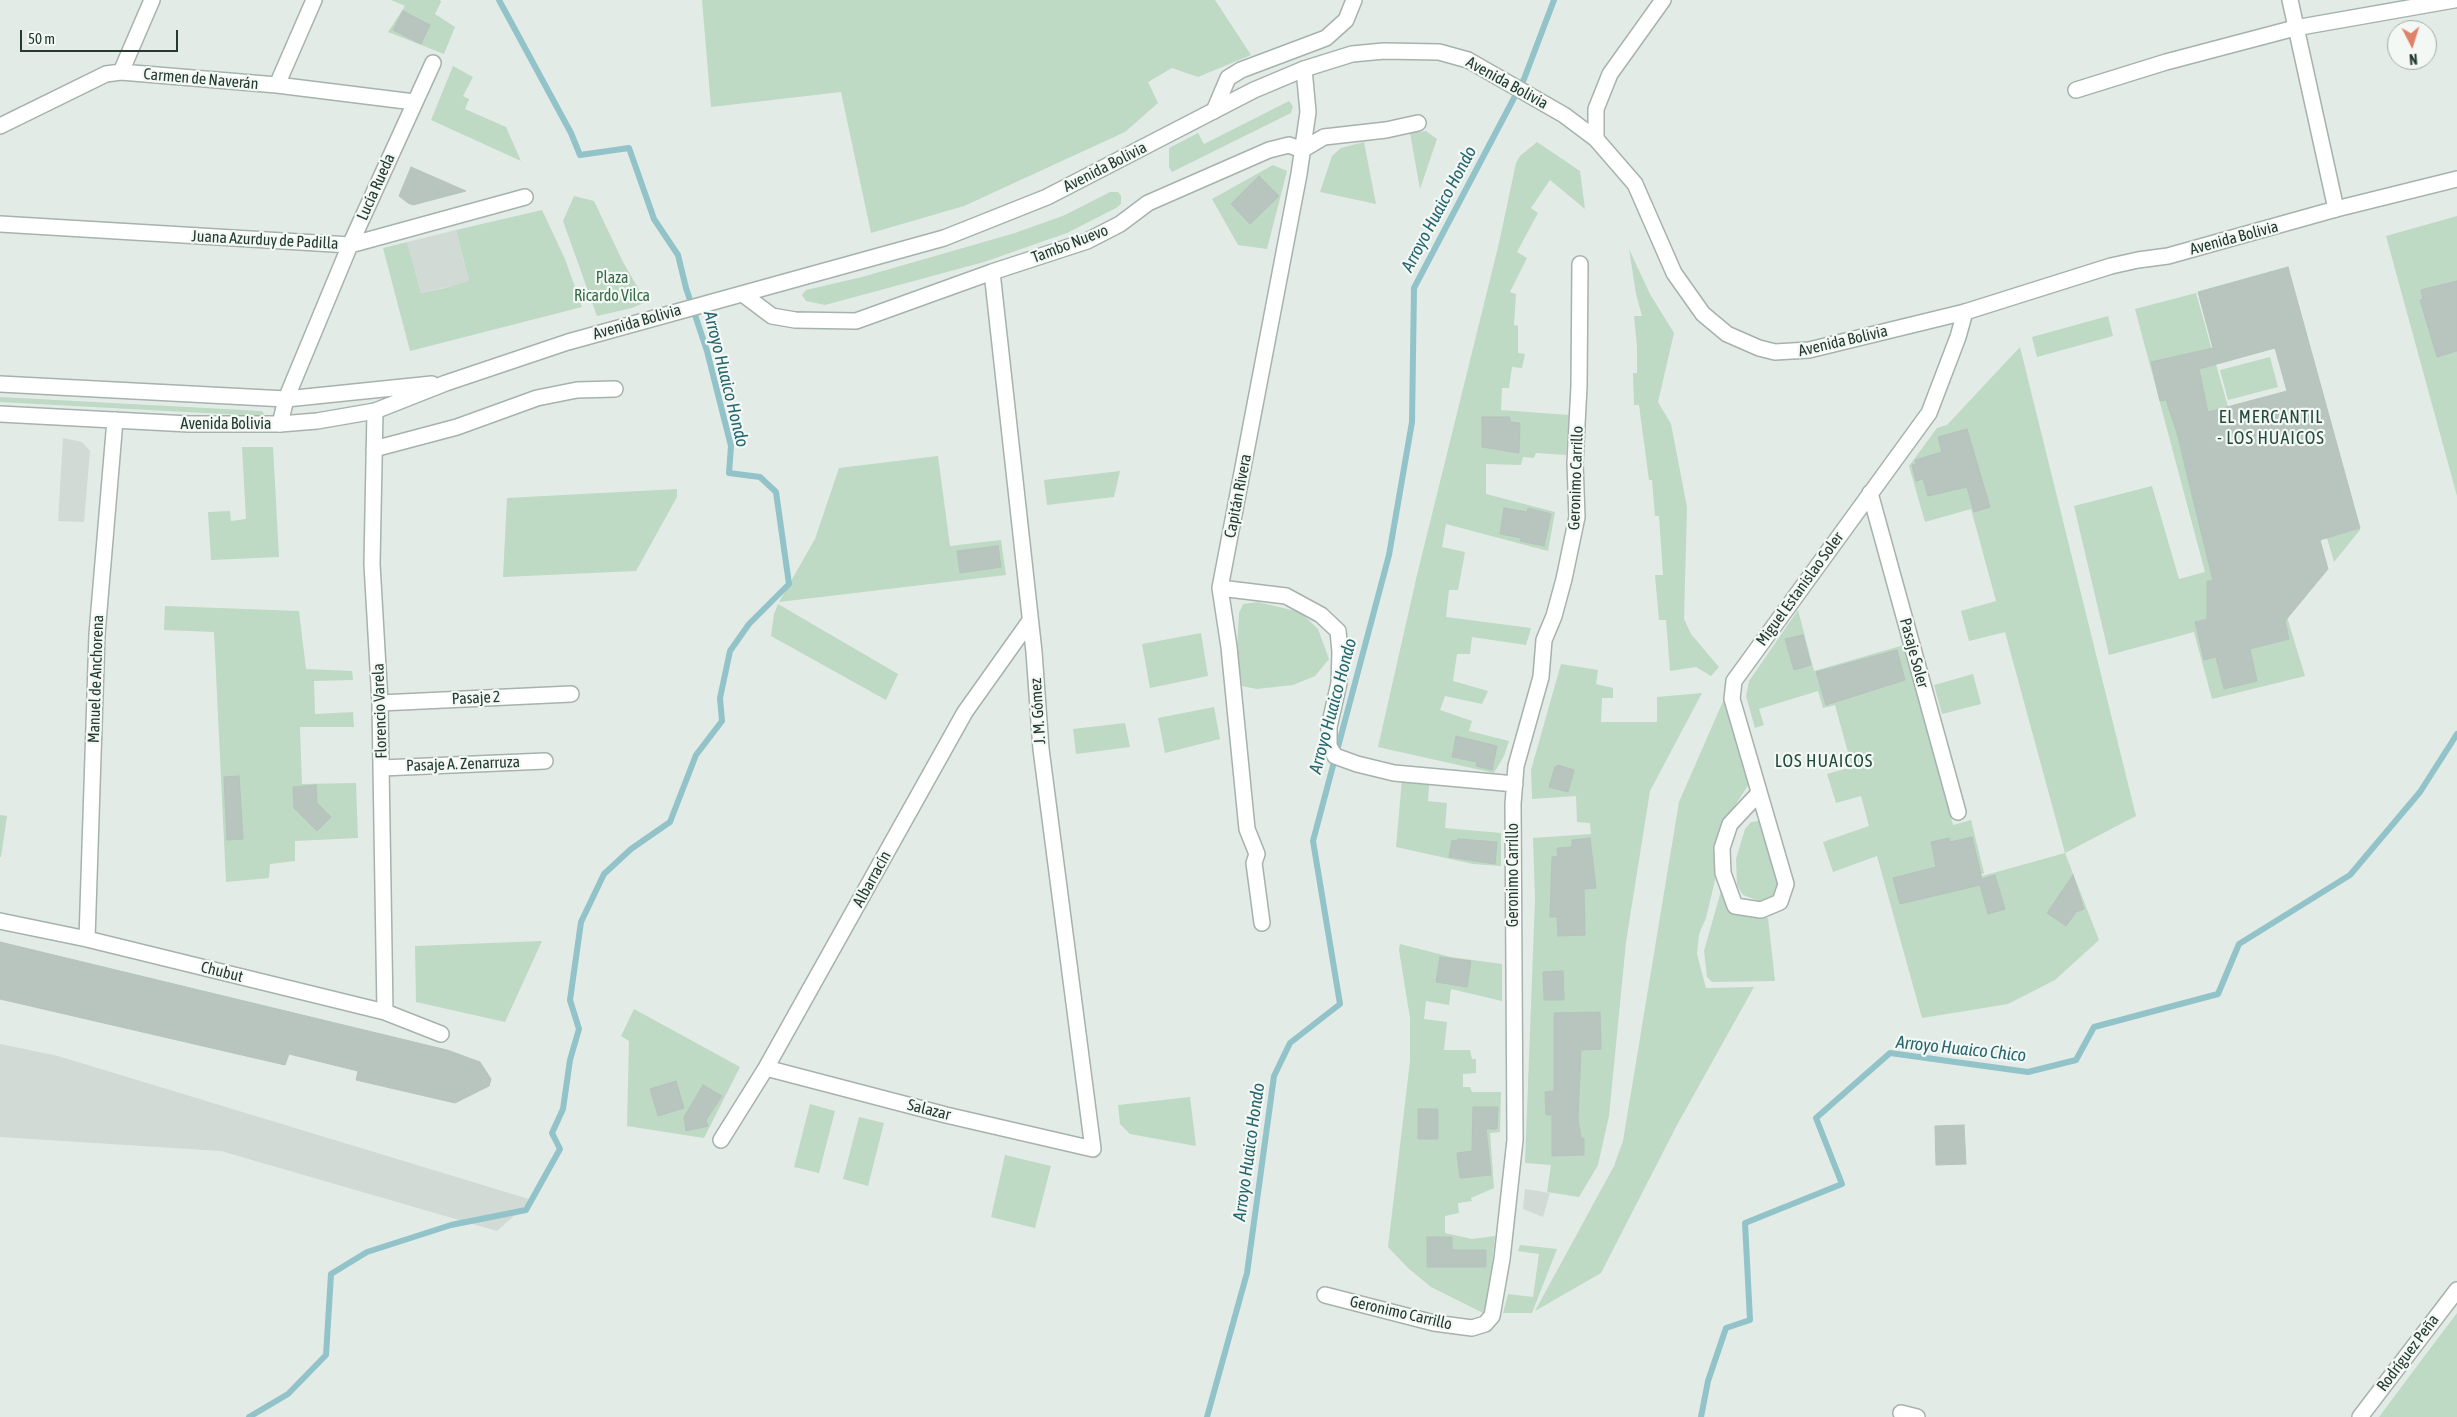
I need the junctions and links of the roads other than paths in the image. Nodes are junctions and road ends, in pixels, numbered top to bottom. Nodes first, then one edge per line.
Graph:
1 (152, 0) edge
2 (314, 0) edge
3 (1354, 0) edge
4 (1663, 0) edge
5 (2290, 0) edge
6 (2454, 0) edge
7 (2295, 28) junction
8 (433, 63) dead end
9 (1304, 69) junction
10 (121, 72) junction
11 (277, 85) junction
12 (2076, 90) dead end
13 (414, 102) junction
14 (1214, 111) junction
15 (1418, 123) dead end
16 (0, 126) edge
17 (1596, 139) junction
18 (1302, 150) junction
19 (2457, 179) edge
20 (525, 197) dead end
21 (2336, 209) junction
22 (0, 224) edge
23 (350, 245) junction
24 (1580, 264) dead end
25 (992, 272) junction
26 (744, 295) junction
27 (1965, 312) junction
28 (446, 383) junction
29 (0, 384) edge
30 (615, 389) dead end
31 (286, 399) junction
32 (375, 411) junction
33 (0, 414) edge
34 (115, 420) junction
35 (280, 424) junction
36 (374, 449) junction
37 (1870, 493) junction
38 (1220, 588) junction
39 (1029, 622) junction
40 (571, 694) dead end
41 (380, 703) junction
42 (545, 761) dead end
43 (382, 768) junction
44 (1515, 784) junction
45 (1759, 793) junction
46 (1958, 812) dead end
47 (0, 921) edge
48 (1262, 923) dead end
49 (87, 939) junction
50 (385, 1012) junction
51 (440, 1034) dead end
52 (766, 1068) junction
53 (721, 1140) dead end
54 (1093, 1149) joint
55 (2457, 1290) edge
56 (1325, 1294) dead end
57 (1900, 1413) dead end
58 (1917, 1417) edge
59 (2360, 1417) edge

1 - 10 street
2 - 11 street
3 - 14 street
4 - 17 street
5 - 7 street
6 - 7 street
7 - 12 street
7 - 21 street
8 - 13 street, Lucía Rueda
9 - 14 street, Avenida Bolivia
9 - 17 street, Avenida Bolivia
9 - 18 street, Capitán Rivera
10 - 11 street, Carmen de Naverán
10 - 16 street, Carmen de Naverán
11 - 13 street, Carmen de Naverán
13 - 23 street, Lucía Rueda
14 - 26 street, Avenida Bolivia
15 - 18 street
17 - 27 street, Avenida Bolivia
18 - 25 street, Tambo Nuevo
18 - 38 street, Capitán Rivera
19 - 21 street, Avenida Bolivia
20 - 23 street, Juana Azurduy de Padilla
21 - 27 street, Avenida Bolivia
22 - 23 street, Juana Azurduy de Padilla
23 - 31 street, Lucía Rueda
24 - 44 street, Geronimo Carrillo
25 - 26 street, Tambo Nuevo
25 - 39 street, J. M. Gómez
26 - 28 street, Avenida Bolivia
27 - 37 street, Miguel Estanislao Soler
28 - 31 street, Avenida Bolivia
28 - 32 street, Avenida Bolivia
29 - 31 street, Avenida Bolivia
30 - 36 street
31 - 35 street, Lucía Rueda
32 - 35 street, Avenida Bolivia
32 - 36 street, Florencio Varela
33 - 34 street, Avenida Bolivia
34 - 35 street, Avenida Bolivia
34 - 49 street, Manuel de Anchorena
36 - 41 street, Florencio Varela
37 - 45 street, Miguel Estanislao Soler
37 - 46 street, Pasaje Soler
38 - 44 street
38 - 48 street, Capitán Rivera
39 - 52 street, Albarracín
39 - 54 street, J. M. Gómez
40 - 41 street, Pasaje 2
41 - 43 street, Florencio Varela
42 - 43 street, Pasaje A. Zenarruza
43 - 50 street, Florencio Varela
44 - 56 street, Geronimo Carrillo
45 - 45 street, Miguel Estanislao Soler
47 - 49 street, Chubut
49 - 50 street, Chubut
50 - 51 street, Chubut
52 - 53 street, Albarracín
52 - 54 street, Salazar
55 - 59 street, Rodríguez Peña
57 - 58 street

